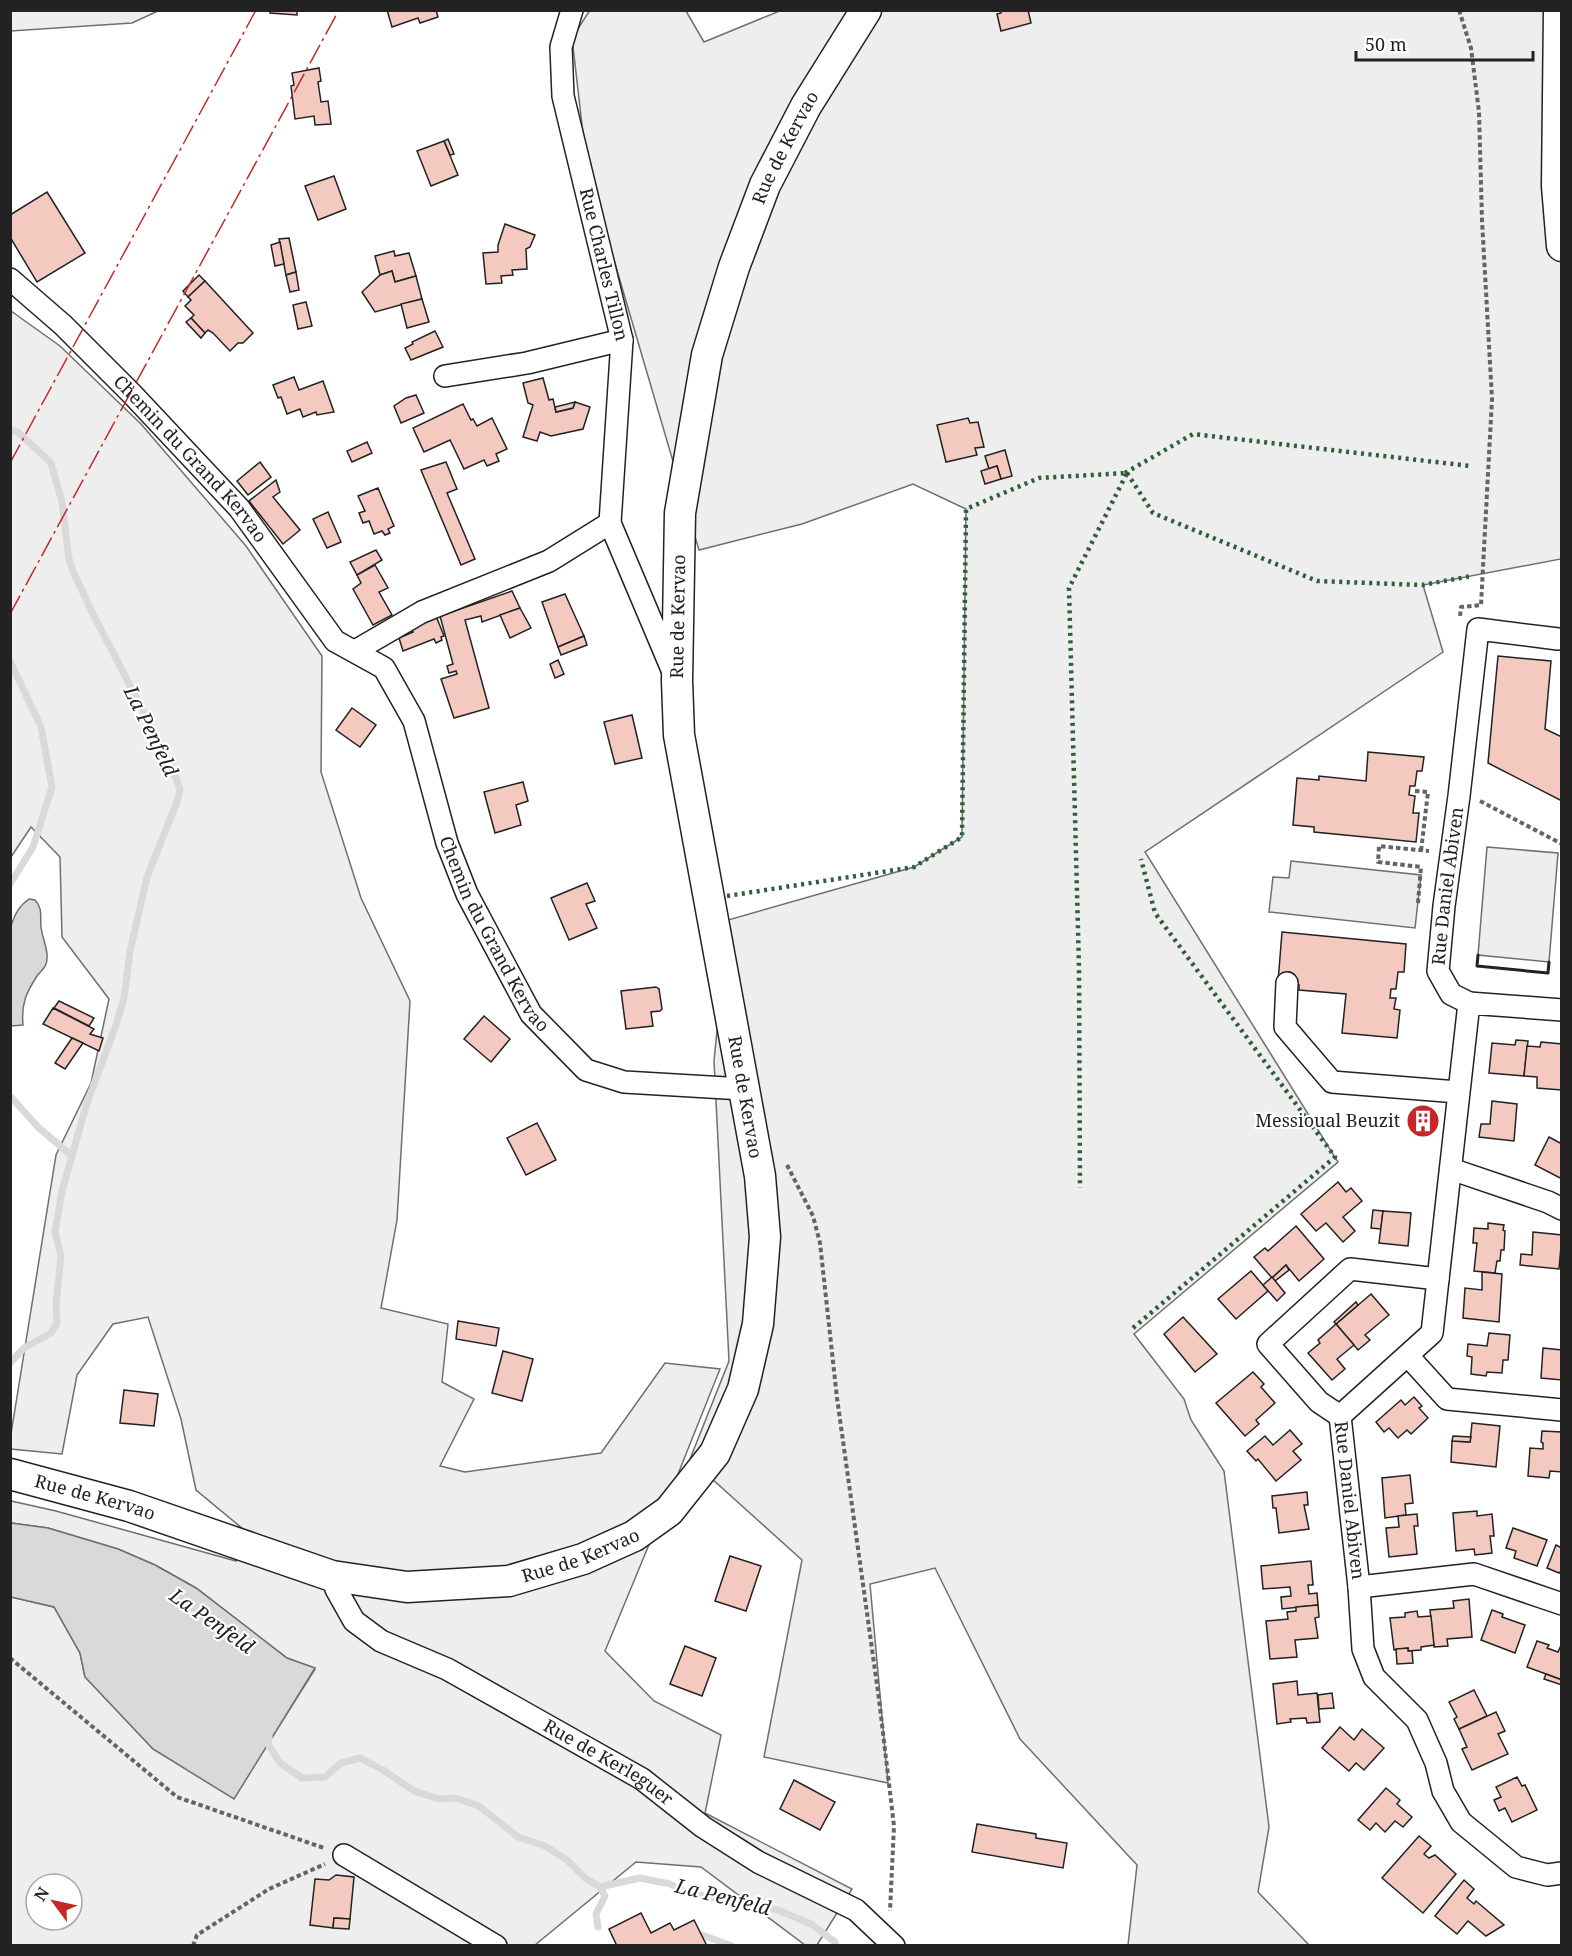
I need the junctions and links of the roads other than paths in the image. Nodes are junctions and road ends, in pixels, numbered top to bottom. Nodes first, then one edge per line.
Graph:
1 (572, 10) edge
2 (866, 10) edge
3 (1559, 10) edge
4 (1562, 246) edge
5 (10, 279) edge
6 (622, 340) junction
7 (445, 376) dead end
8 (610, 523) junction
9 (1558, 639) dead end
10 (355, 651) junction
11 (677, 681) junction
12 (1287, 983) dead end
13 (1469, 1003) junction
14 (1562, 1010) edge
15 (743, 1089) junction
16 (1458, 1092) junction
17 (1451, 1169) junction
18 (1562, 1209) edge
19 (1438, 1279) junction
20 (1408, 1356) junction
21 (1562, 1410) edge
22 (1340, 1416) junction
23 (10, 1474) edge
24 (332, 1576) junction
25 (1359, 1587) junction
26 (1562, 1604) edge
27 (344, 1855) road end
28 (1562, 1873) edge
29 (889, 1944) edge
30 (496, 1946) edge

1 - 6 street, Rue Charles Tillon
2 - 11 main road, Rue de Kervao
3 - 4 main road
5 - 10 street, Chemin du Grand Kervao
6 - 7 street
6 - 8 street, Rue Charles Tillon
8 - 10 street
8 - 11 street
9 - 13 street, Rue Daniel Abiven
10 - 15 street, Chemin du Grand Kervao
11 - 15 main road, Rue de Kervao
12 - 16 street
13 - 14 street
13 - 16 street, Rue Daniel Abiven
15 - 24 main road, Rue de Kervao
16 - 17 street, Rue Daniel Abiven
17 - 18 street
17 - 19 street, Rue Daniel Abiven
19 - 20 street, Rue Daniel Abiven
19 - 22 street
20 - 21 street
20 - 22 street, Rue Daniel Abiven
22 - 25 street, Rue Daniel Abiven
23 - 24 main road, Rue de Kervao
24 - 29 street, Rue de Kerleguer
25 - 26 street
25 - 28 street, Rue Daniel Abiven
27 - 30 street

